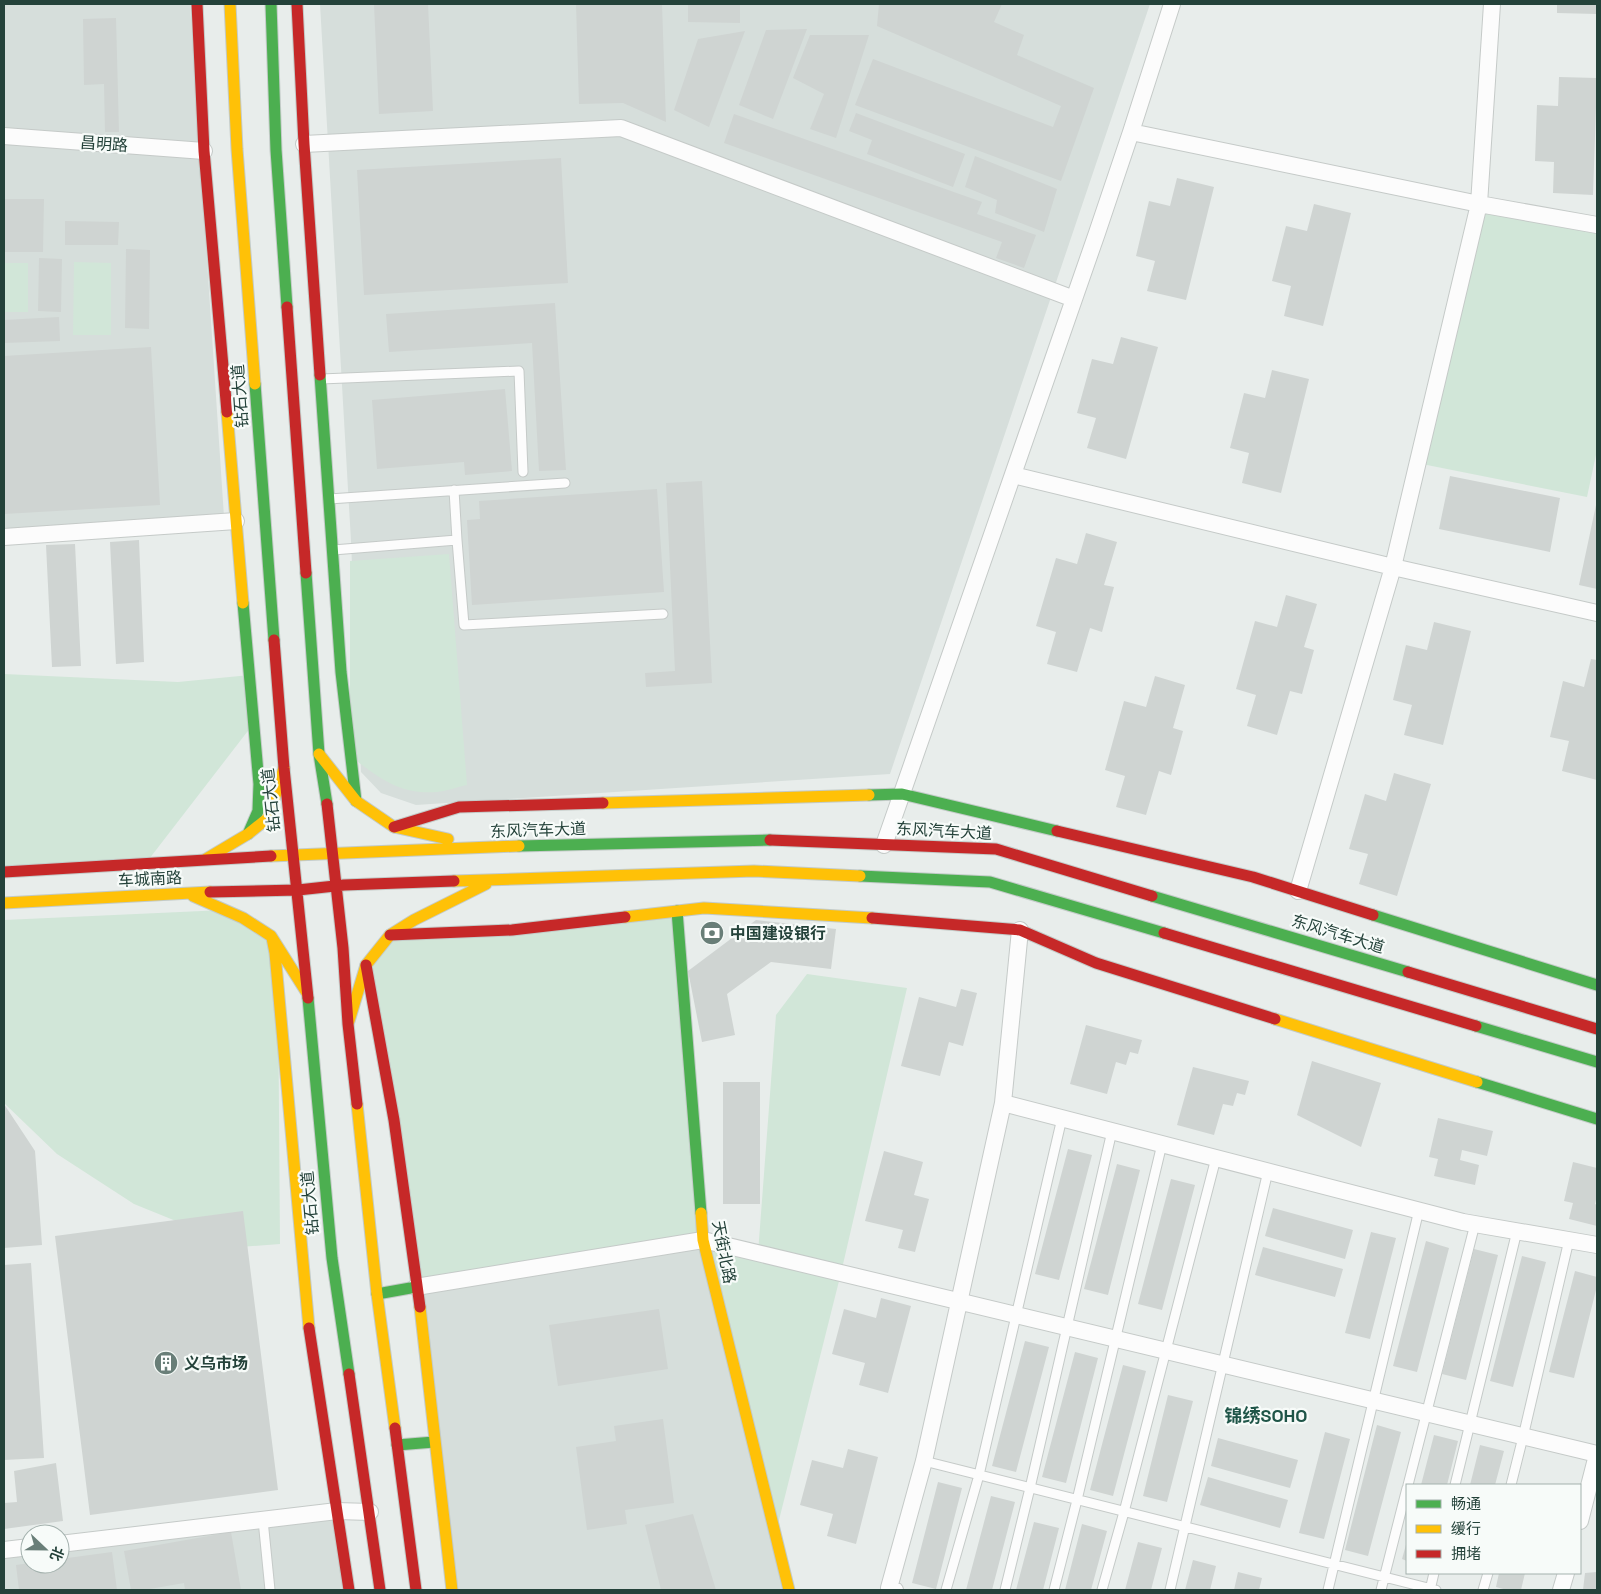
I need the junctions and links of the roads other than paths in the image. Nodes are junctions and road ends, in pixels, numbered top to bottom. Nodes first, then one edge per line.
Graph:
1 (197, 4) edge
2 (230, 4) edge
3 (271, 4) edge
4 (297, 4) edge
5 (1172, 4) edge
6 (1492, 4) edge
7 (1131, 132) junction
8 (4, 136) edge
9 (290, 147) junction
10 (208, 151) junction
11 (1479, 204) junction
12 (1597, 225) edge
13 (1074, 300) junction
14 (320, 379) junction
15 (322, 399) junction
16 (314, 447) dead end
17 (524, 472) dead end
18 (1013, 475) junction
19 (310, 476) dead end
20 (565, 483) dead end
21 (454, 490) junction
22 (328, 499) junction
23 (236, 521) junction
24 (303, 525) junction
25 (4, 537) edge
26 (457, 540) junction
27 (332, 550) junction
28 (1393, 567) junction
29 (663, 614) dead end
30 (1597, 614) edge
31 (319, 754) junction
32 (284, 768) junction
33 (902, 794) junction
34 (356, 801) junction
35 (394, 827) junction
36 (248, 834) junction
37 (884, 845) junction
38 (485, 848) junction
39 (333, 854) junction
40 (294, 856) junction
41 (205, 859) junction
42 (4, 872) edge
43 (494, 880) junction
44 (335, 885) junction
45 (298, 890) junction
46 (1298, 891) junction
47 (186, 893) junction
48 (4, 904) edge
49 (677, 911) junction
50 (1020, 930) junction
51 (390, 935) junction
52 (271, 936) junction
53 (366, 965) junction
54 (1597, 985) edge
55 (307, 993) junction
56 (348, 1024) junction
57 (1597, 1029) edge
58 (1597, 1062) edge
59 (1003, 1103) junction
60 (1062, 1118) junction
61 (1597, 1119) edge
62 (1112, 1131) junction
63 (1162, 1144) junction
64 (1216, 1158) junction
65 (1268, 1171) junction
66 (1419, 1210) junction
67 (1475, 1224) junction
68 (1517, 1231) junction
69 (703, 1240) junction
70 (1569, 1240) junction
71 (1597, 1245) edge
72 (331, 1248) junction
73 (416, 1287) junction
74 (376, 1294) junction
75 (305, 1295) junction
76 (959, 1302) junction
77 (1016, 1315) junction
78 (1067, 1328) junction
79 (1116, 1339) junction
80 (1166, 1351) junction
81 (1223, 1365) junction
82 (1374, 1401) junction
83 (1426, 1414) junction
84 (1470, 1424) junction
85 (1524, 1437) junction
86 (434, 1442) junction
87 (397, 1445) junction
88 (1597, 1455) edge
89 (924, 1462) junction
90 (979, 1475) junction
91 (1409, 1484) edge
92 (1455, 1484) edge
93 (1511, 1484) edge
94 (1030, 1488) junction
95 (1406, 1495) edge
96 (1077, 1500) junction
97 (337, 1511) junction
98 (370, 1512) junction
99 (1124, 1512) junction
100 (1581, 1517) edge
101 (263, 1520) junction
102 (1185, 1527) junction
103 (70, 1543) edge
104 (20, 1548) edge
105 (4, 1550) edge
106 (1334, 1565) junction
107 (1434, 1574) edge
108 (1488, 1574) edge
109 (1566, 1574) edge
110 (1385, 1577) junction
111 (270, 1590) edge
112 (349, 1590) edge
113 (380, 1590) edge
114 (416, 1590) edge
115 (452, 1590) edge
116 (789, 1590) edge
117 (895, 1590) edge
118 (946, 1590) edge
119 (1005, 1590) edge
120 (1054, 1590) edge
121 (1102, 1590) edge
122 (1170, 1590) edge
123 (1328, 1590) edge
124 (1381, 1590) edge
125 (1432, 1590) edge
126 (1483, 1590) edge
127 (1561, 1590) edge

1 - 10 main road
2 - 32 main road, 钻石大道
3 - 9 main road
4 - 9 main road
5 - 7 street
6 - 11 street
7 - 11 street
7 - 13 street
8 - 10 street, 昌明路
9 - 13 street
9 - 14 main road
9 - 24 main road
10 - 23 main road
11 - 12 street
11 - 28 street
13 - 18 street
14 - 15 main road
14 - 17 lane
15 - 16 main road
15 - 22 main road
18 - 28 street
18 - 33 street
19 - 24 main road
20 - 21 lane
21 - 22 lane
21 - 26 lane
22 - 27 main road
23 - 25 street
23 - 36 main road
24 - 31 main road
26 - 27 lane
26 - 29 lane
27 - 34 main road
28 - 30 street
28 - 46 street
31 - 34 main road
31 - 39 main road
32 - 36 main road
32 - 40 main road, 钻石大道
33 - 35 main road
33 - 37 street
33 - 46 main road
34 - 35 main road
35 - 38 main road
36 - 41 main road
37 - 38 main road, 东风汽车大道
37 - 57 main road, 东风汽车大道
38 - 39 main road, 东风汽车大道
39 - 40 main road, 东风汽车大道
39 - 44 main road
40 - 41 main road, 车城南路
40 - 45 main road, 钻石大道
41 - 42 main road, 车城南路
43 - 44 main road
43 - 51 main road
43 - 58 main road
44 - 45 main road
44 - 56 main road
45 - 47 main road, 车城南路
45 - 55 main road, 钻石大道
46 - 54 main road
47 - 48 main road, 车城南路
47 - 52 main road
49 - 50 main road
49 - 51 main road
49 - 69 main road, 天街北路
50 - 59 street
50 - 61 main road
51 - 53 main road
52 - 55 main road
52 - 75 main road
53 - 56 main road
53 - 73 main road
55 - 72 main road, 钻石大道
56 - 74 main road
59 - 60 street
59 - 76 street
60 - 62 street
60 - 77 lane
62 - 63 street
62 - 78 lane
63 - 64 street
63 - 79 lane
64 - 65 street
64 - 80 lane
65 - 66 street
65 - 81 lane
66 - 67 street
66 - 82 lane
67 - 68 street
67 - 83 lane
68 - 70 street
68 - 84 lane
69 - 73 street
69 - 76 street
69 - 116 main road, 天街北路
70 - 71 street
70 - 85 lane
72 - 75 main road
72 - 98 main road, 钻石大道
73 - 74 main road
73 - 86 main road
74 - 87 main road
75 - 97 main road
76 - 77 street
76 - 89 street
77 - 78 street
77 - 90 lane
78 - 79 street
78 - 94 lane
79 - 80 street
79 - 96 lane
80 - 81 street
80 - 99 lane
81 - 82 street
81 - 102 lane
82 - 83 street
82 - 106 lane
83 - 84 street
83 - 91 lane
84 - 85 street
84 - 92 lane
85 - 88 street
85 - 93 lane
86 - 87 main road
86 - 115 main road
87 - 114 main road
88 - 100 street
89 - 90 lane
89 - 117 street
90 - 94 lane
90 - 118 lane
94 - 96 lane
94 - 119 lane
95 - 110 lane
96 - 99 lane
96 - 120 lane
97 - 98 street
97 - 101 street
97 - 112 main road
98 - 113 main road, 钻石大道
99 - 102 lane
99 - 121 lane
101 - 103 street
101 - 111 lane
102 - 106 lane
102 - 122 lane
104 - 105 street
106 - 110 lane
106 - 123 lane
107 - 125 lane
108 - 126 lane
109 - 127 street
110 - 124 lane
110 - 125 lane

